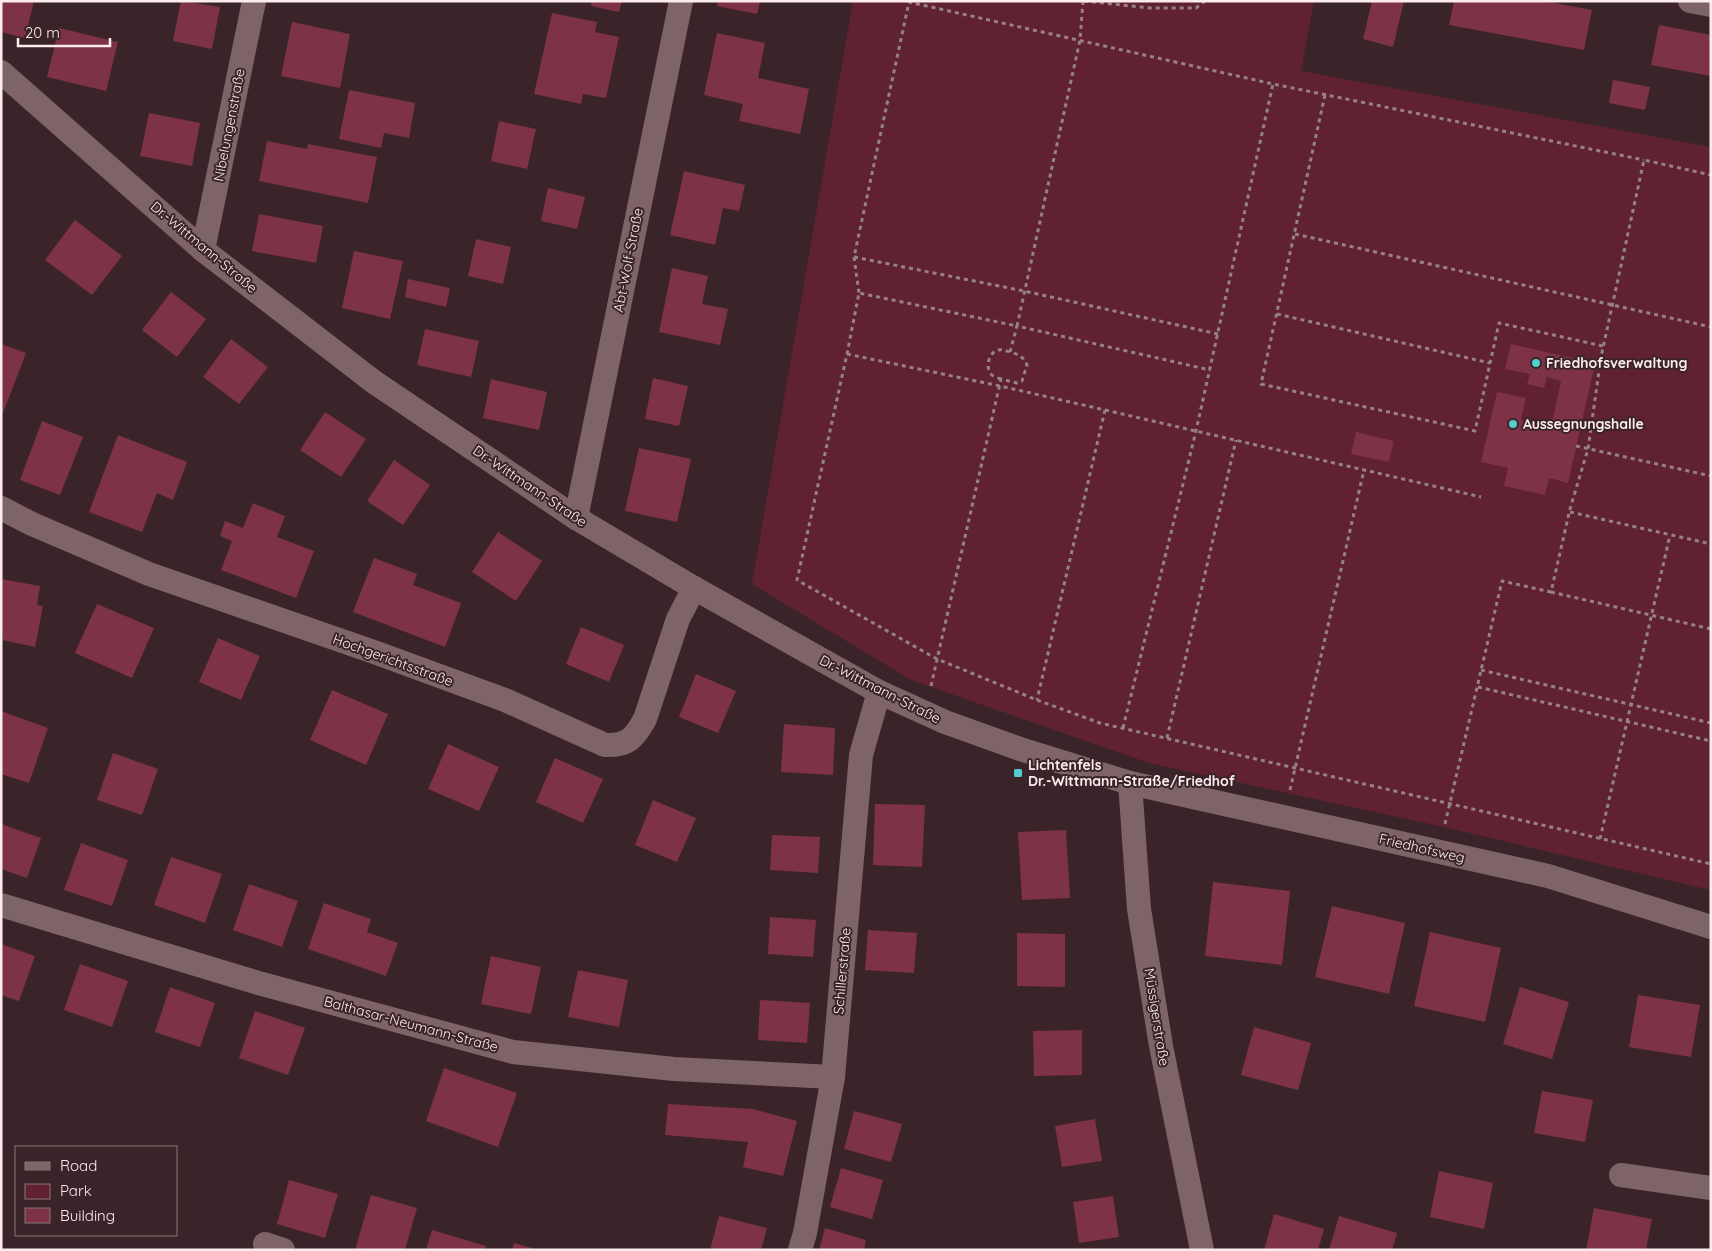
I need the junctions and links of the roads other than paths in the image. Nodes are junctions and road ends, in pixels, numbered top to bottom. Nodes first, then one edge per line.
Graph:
1 (254, 1) edge
2 (681, 1) edge
3 (1690, 1) edge
4 (1711, 6) edge
5 (1, 72) edge
6 (203, 250) junction
7 (1, 508) edge
8 (576, 518) junction
9 (694, 588) junction
10 (879, 692) junction
11 (1130, 783) junction
12 (1, 905) edge
13 (1711, 927) edge
14 (833, 1077) junction
15 (1621, 1175) dead end
16 (1711, 1188) edge
17 (800, 1250) edge
18 (1202, 1250) edge

1 - 6 street, Nibelungenstraße
2 - 8 street, Abt-Wolf-Straße
3 - 4 street
5 - 6 street, Dr.-Wittmann-Straße
6 - 8 street, Dr.-Wittmann-Straße
7 - 9 street, Hochgerichtsstraße
8 - 9 street, Dr.-Wittmann-Straße
9 - 10 street, Dr.-Wittmann-Straße
10 - 11 street, Dr.-Wittmann-Straße
10 - 14 street, Schillerstraße
11 - 13 street, Friedhofsweg
11 - 18 street, Müssigerstraße
12 - 14 street, Balthasar-Neumann-Straße
14 - 17 street, Schillerstraße
15 - 16 street

